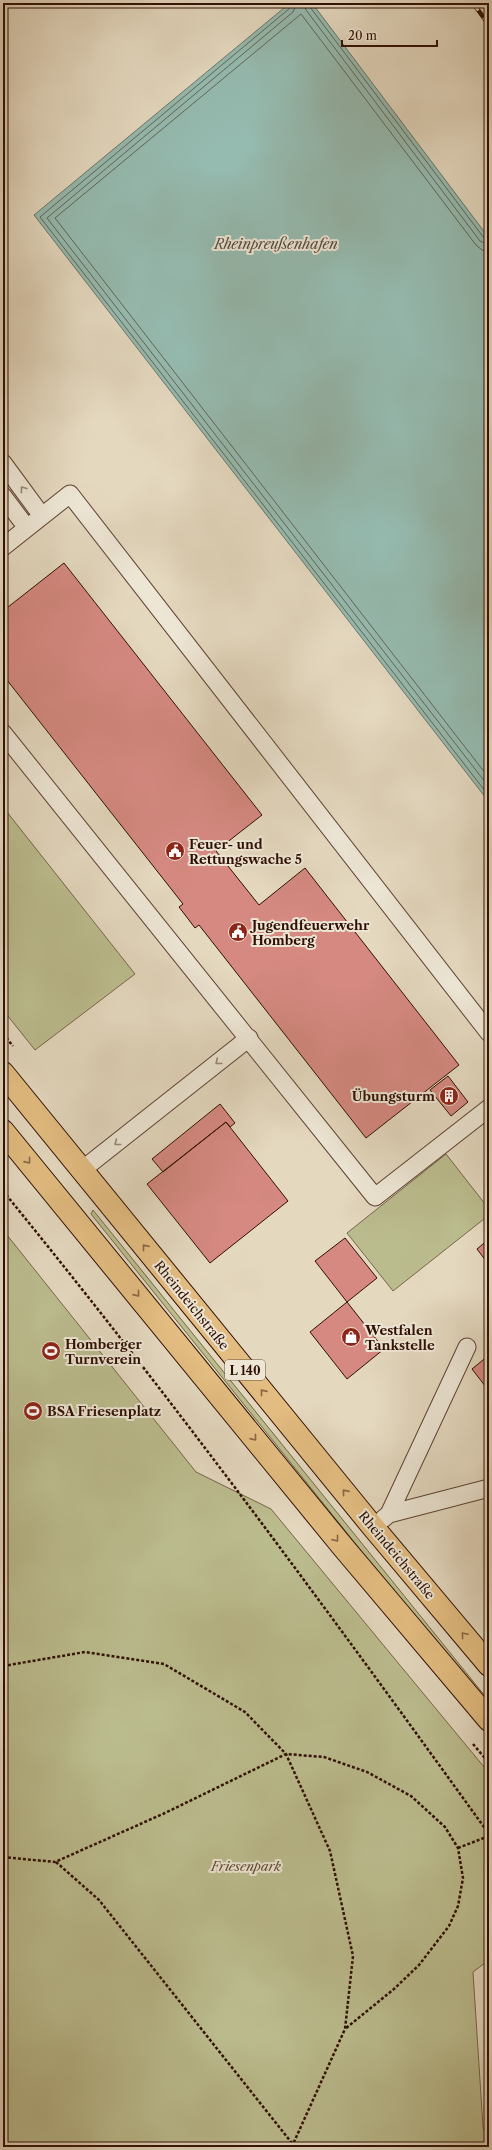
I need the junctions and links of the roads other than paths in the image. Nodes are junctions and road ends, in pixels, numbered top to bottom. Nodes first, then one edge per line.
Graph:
1 (3, 463) edge
2 (3, 496) edge
3 (42, 516) junction
4 (27, 528) junction
5 (3, 547) edge
6 (3, 733) edge
7 (489, 1034) edge
8 (249, 1038) junction
9 (3, 1073) edge
10 (489, 1108) edge
11 (3, 1130) edge
12 (82, 1170) junction
13 (467, 1347) dead end
14 (489, 1488) edge
15 (381, 1520) junction
16 (489, 1665) edge
17 (489, 1720) edge

3 -> 1 lane
2 - 4 lane
3 - 4 lane
3 - 7 lane
4 - 5 lane
6 - 8 lane
8 - 10 lane
8 -> 12 lane
9 - 12 main road, Rheindeichstraße / L 140
11 -> 17 main road, L 140
15 -> 12 main road, Rheindeichstraße / L 140
13 - 15 lane
14 - 15 lane
16 -> 15 main road, Rheindeichstraße / L 140

